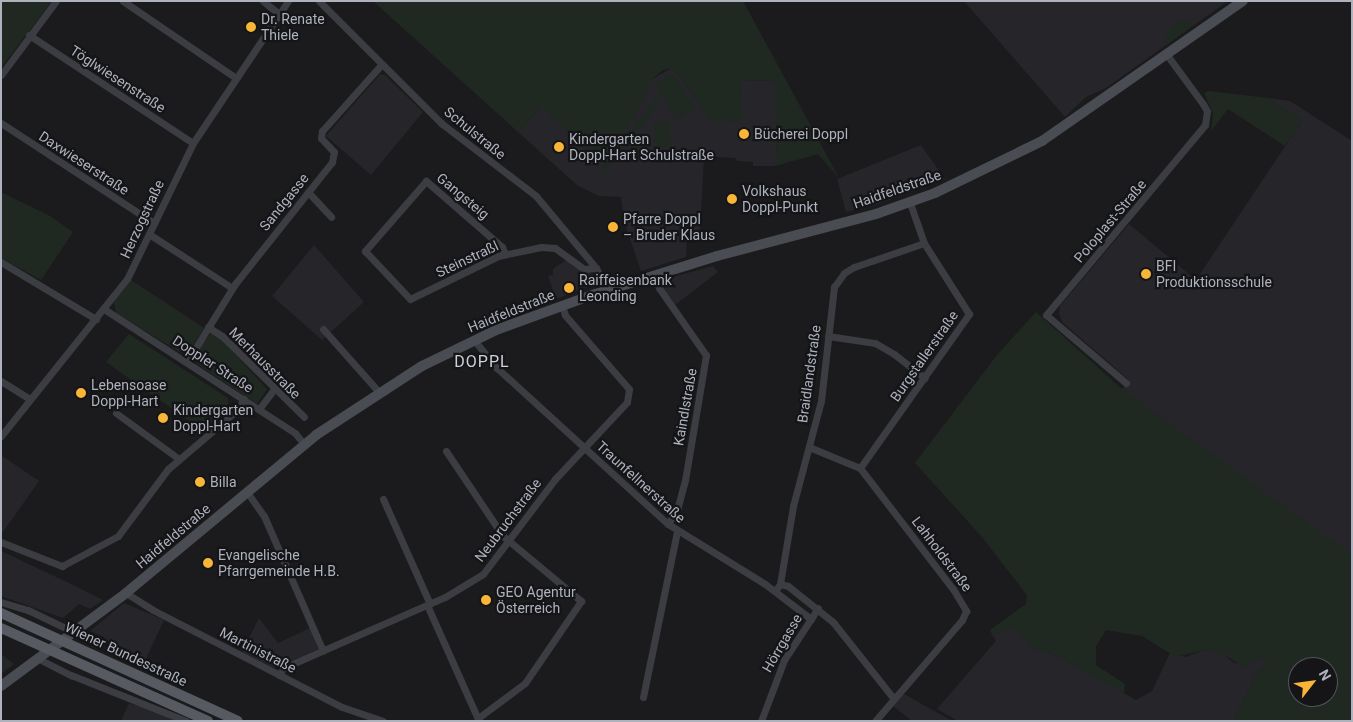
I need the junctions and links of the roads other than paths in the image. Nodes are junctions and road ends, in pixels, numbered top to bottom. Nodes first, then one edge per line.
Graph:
1 (56, 1) edge
2 (123, 1) edge
3 (263, 1) edge
4 (288, 1) edge
5 (319, 1) edge
6 (1243, 1) edge
7 (279, 14) junction
8 (29, 35) junction
9 (1167, 55) junction
10 (382, 66) junction
11 (1, 74) edge
12 (236, 78) junction
13 (1, 122) edge
14 (193, 143) junction
15 (308, 192) junction
16 (910, 203) junction
17 (331, 217) dead end
18 (154, 223) junction
19 (149, 234) junction
20 (924, 243) junction
21 (365, 251) joint
22 (505, 254) junction
23 (1, 262) edge
24 (596, 268) junction
25 (654, 276) junction
26 (232, 288) junction
27 (607, 290) junction
28 (562, 305) junction
29 (104, 309) junction
30 (96, 319) junction
31 (208, 327) junction
32 (323, 330) dead end
33 (828, 336) junction
34 (474, 340) junction
35 (187, 362) junction
36 (924, 378) junction
37 (1, 381) edge
38 (1126, 383) dead end
39 (274, 390) junction
40 (379, 392) junction
41 (28, 398) junction
42 (244, 399) junction
43 (259, 409) junction
44 (116, 413) dead end
45 (304, 417) dead end
46 (1, 436) edge
47 (304, 444) junction
48 (583, 447) junction
49 (809, 447) junction
50 (446, 451) dead end
51 (179, 460) junction
52 (860, 468) junction
53 (247, 492) junction
54 (382, 499) dead end
55 (668, 524) junction
56 (677, 531) junction
57 (509, 541) junction
58 (1, 542) edge
59 (780, 584) junction
60 (775, 591) junction
61 (126, 593) junction
62 (1, 602) edge
63 (428, 605) junction
64 (818, 608) junction
65 (1, 612) edge
66 (811, 618) junction
67 (1, 628) edge
68 (74, 632) junction
69 (57, 645) junction
70 (323, 651) junction
71 (40, 658) junction
72 (279, 675) junction
73 (119, 681) junction
74 (1, 686) edge
75 (129, 697) junction
76 (643, 698) dead end
77 (894, 699) junction
78 (478, 719) edge
79 (186, 721) edge
80 (208, 721) edge
81 (238, 721) edge
82 (383, 721) edge
83 (761, 721) edge
84 (876, 721) edge

1 - 8 street
2 - 12 street
3 - 7 street
4 - 7 street, Herzogstraße
5 - 10 street, Schulstraße
6 - 9 street, Haidfeldstraße
7 - 12 street, Herzogstraße
8 - 11 street
8 - 14 street, Töglwiesenstraße
9 - 16 street, Haidfeldstraße
9 - 38 street, Poloplast-Straße
10 - 15 street, Sandgasse
10 - 24 street, Schulstraße
12 - 14 street, Herzogstraße
13 - 18 street, Daxwieserstraße
14 - 18 street, Herzogstraße
15 - 17 street
15 - 26 street, Sandgasse
16 - 20 street, Burgstallerstraße
16 - 25 street, Haidfeldstraße
18 - 19 street, Herzogstraße
19 - 26 street
19 - 29 street, Herzogstraße
20 - 33 street, Braidlandstraße
20 - 36 street, Burgstallerstraße
21 - 22 street, Steinstraßl
21 - 22 street, Gangsteig
22 - 24 street, Steinstraßl
23 - 30 street
24 - 27 street, Schulstraße
25 - 27 street, Haidfeldstraße
25 - 55 street, Kaindlstraße
26 - 31 street, Sandgasse
27 - 28 street, Haidfeldstraße
28 - 34 street, Haidfeldstraße
28 - 48 street, Neubruchstraße
29 - 30 street, Herzogstraße
29 - 35 street, Doppler Straße
30 - 41 street, Herzogstraße
31 - 35 street, Sandgasse
31 - 39 street, Merhausstraße
32 - 40 street
33 - 36 street
33 - 49 street, Braidlandstraße
34 - 40 street, Haidfeldstraße
34 - 48 street, Traunfellnerstraße
35 - 42 street, Doppler Straße
36 - 52 street, Burgstallerstraße
37 - 41 street
39 - 43 street
39 - 45 street, Merhausstraße
40 - 47 street, Haidfeldstraße
41 - 46 street, Herzogstraße
42 - 43 street, Doppler Straße
42 - 51 street
43 - 47 street, Doppler Straße
44 - 51 street
47 - 53 street, Haidfeldstraße
48 - 55 street, Traunfellnerstraße
48 - 57 street, Neubruchstraße
49 - 52 street
49 - 59 street, Braidlandstraße
50 - 57 street
51 - 58 street
52 - 77 street, Lahholdstraße
53 - 61 street, Haidfeldstraße
53 - 70 street
54 - 63 street
55 - 56 street, Traunfellnerstraße
56 - 60 street, Traunfellnerstraße
56 - 76 street
57 - 63 street, Neubruchstraße
57 - 78 street
59 - 60 street, Braidlandstraße
59 - 64 street
60 - 66 street, Traunfellnerstraße
61 - 68 street, Haidfeldstraße
61 - 72 street, Martinistraße
62 - 68 street, Wiener Bundesstraße
63 - 70 street, Neubruchstraße
63 - 78 street
64 - 66 street, Hörrgasse
64 - 77 street
65 - 69 main road, Wiener Bundesstraße
66 - 83 street, Hörrgasse
67 - 69 main road, Wiener Bundesstraße
68 - 69 street, Haidfeldstraße
69 - 71 street, Haidfeldstraße
69 - 73 main road, Wiener Bundesstraße
69 - 81 main road, Wiener Bundesstraße
70 - 72 street, Neubruchstraße
71 - 74 street, Haidfeldstraße
71 - 75 street
72 - 82 street, Martinistraße
73 - 75 street, Wiener Bundesstraße
73 - 80 main road, Wiener Bundesstraße
75 - 79 street
77 - 84 street, Lahholdstraße

